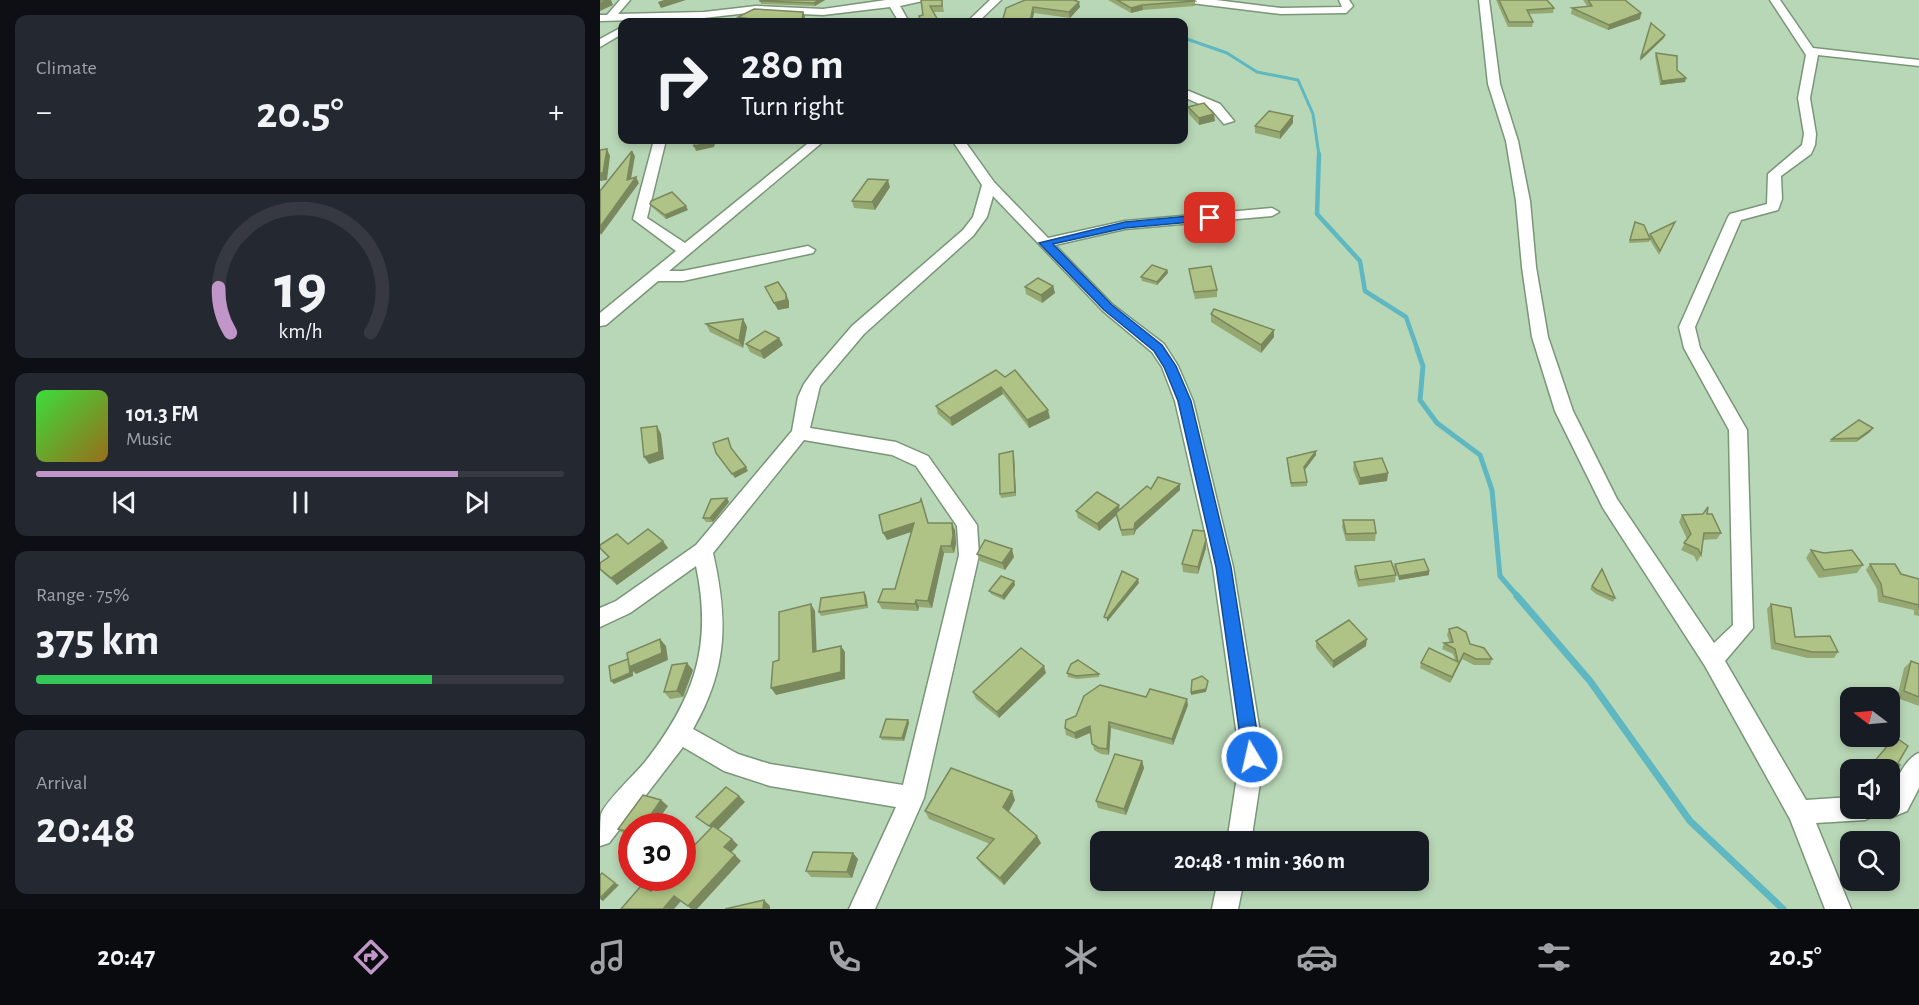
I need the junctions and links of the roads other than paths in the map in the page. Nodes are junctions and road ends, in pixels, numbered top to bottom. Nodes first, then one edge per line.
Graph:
1 (625, 0) edge
2 (922, 0) edge
3 (996, 0) edge
4 (1191, 0) edge
5 (1344, 0) edge
6 (1484, 0) edge
7 (1775, 0) edge
8 (893, 2) edge
9 (718, 17) edge
10 (691, 18) edge
11 (902, 18) edge
12 (976, 18) edge
13 (604, 19) edge
14 (618, 33) edge
15 (600, 44) edge
16 (1810, 51) junction
17 (1919, 63) edge
18 (1188, 95) edge
19 (1228, 121) dead end
20 (659, 144) edge
21 (814, 144) edge
22 (961, 144) edge
23 (989, 185) junction
24 (1272, 212) dead end
25 (1045, 243) junction
26 (685, 250) junction
27 (808, 250) dead end
28 (655, 276) junction
29 (600, 321) edge
30 (800, 433) junction
31 (703, 551) junction
32 (600, 618) edge
33 (1713, 659) junction
34 (681, 734) junction
35 (1919, 764) edge
36 (912, 798) junction
37 (1900, 801) edge
38 (1840, 810) edge
39 (1800, 812) junction
40 (1241, 831) edge
41 (600, 834) edge
42 (1229, 891) edge
43 (862, 909) edge
44 (1225, 909) edge
45 (1838, 909) edge

1 - 13 street
2 - 8 street
3 - 12 street
4 - 5 street
6 - 33 street
7 - 16 street
8 - 9 street
8 - 11 street
9 - 10 street
14 - 15 street
16 - 17 street
16 - 33 street
18 - 19 street
20 - 26 street
21 - 26 street
22 - 23 street
23 - 25 street
23 - 30 street
24 - 25 street
25 - 40 street
26 - 28 street
27 - 28 street
28 - 29 street
30 - 31 street
30 - 36 street
31 - 32 street
31 - 34 street
33 - 39 street
34 - 36 street
34 - 41 street
35 - 37 street
36 - 43 street
38 - 39 street
39 - 45 street
42 - 44 street

